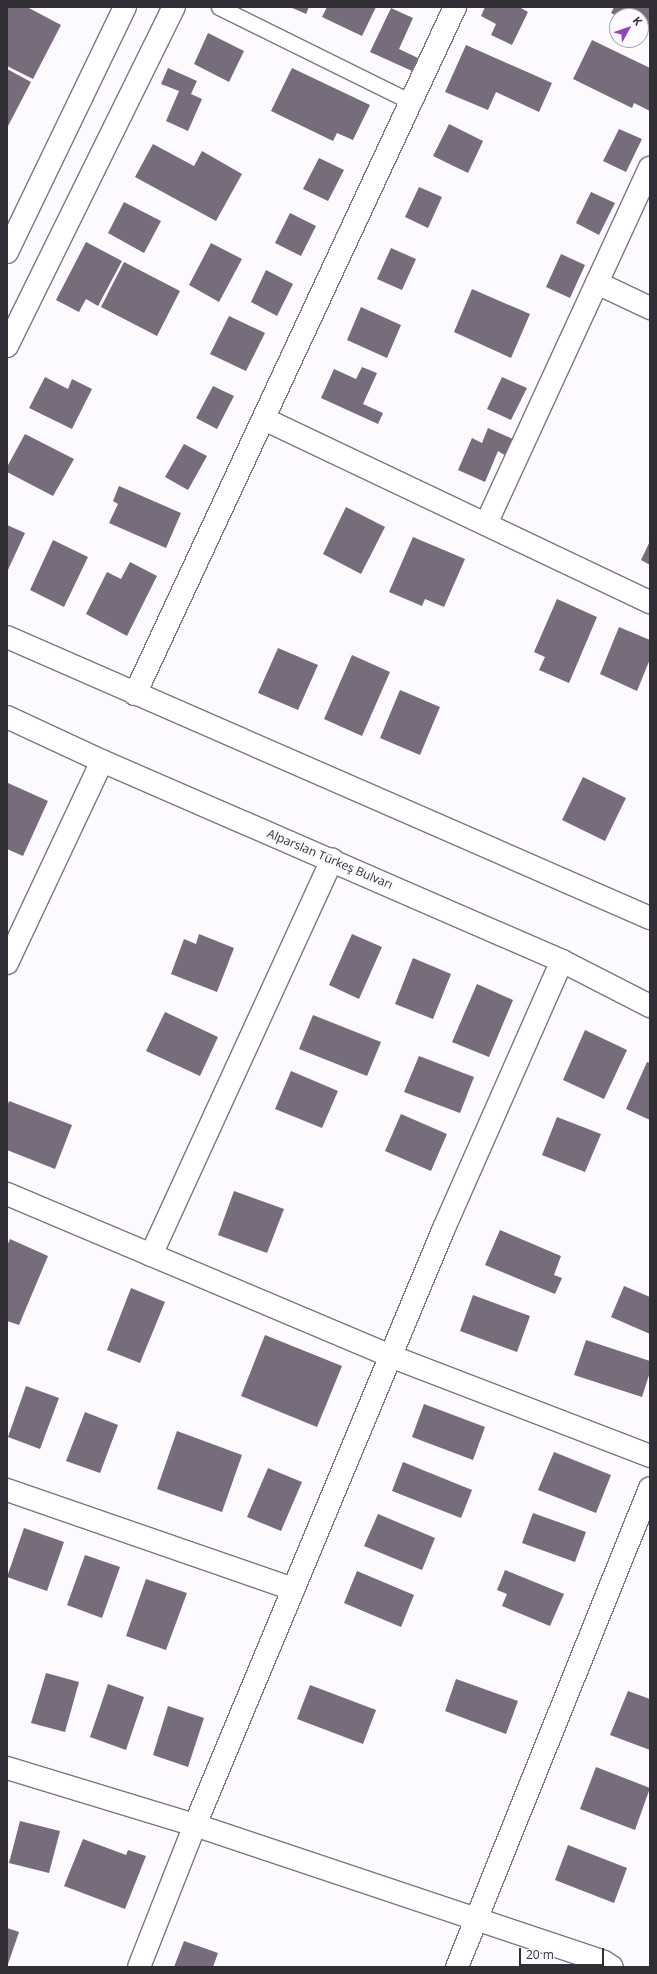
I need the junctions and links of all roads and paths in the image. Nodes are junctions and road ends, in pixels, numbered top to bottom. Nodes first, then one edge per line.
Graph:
1 (125, 7) edge
2 (174, 7) edge
3 (219, 7) edge
4 (455, 7) edge
5 (411, 102) junction
6 (650, 168) edge
7 (8, 247) edge
8 (597, 283) junction
9 (650, 308) edge
10 (7, 346) edge
11 (264, 419) junction
12 (486, 524) junction
13 (650, 602) edge
14 (7, 637) edge
15 (135, 694) junction
16 (7, 717) edge
17 (102, 761) junction
18 (332, 859) junction
19 (650, 918) edge
20 (562, 961) junction
21 (7, 963) edge
22 (650, 1006) edge
23 (7, 1194) edge
24 (151, 1255) junction
25 (390, 1356) junction
26 (650, 1456) edge
27 (650, 1488) edge
28 (7, 1490) edge
29 (293, 1589) junction
30 (7, 1768) edge
31 (195, 1825) junction
32 (477, 1920) junction
33 (139, 1967) edge
34 (457, 1967) edge
35 (612, 1967) edge

1 - 7 street
2 - 10 street
3 - 5 lane
4 - 5 street
5 - 11 street
6 - 8 street
8 - 9 street
8 - 12 street
11 - 12 street
11 - 15 street
12 - 13 street
14 - 15 street
15 - 19 street
16 - 17 street, Alparslan Türkeş Bulvarı
17 - 18 street, Alparslan Türkeş Bulvarı
17 - 21 street
18 - 20 street, Alparslan Türkeş Bulvarı
18 - 24 street
20 - 22 street, Alparslan Türkeş Bulvarı
20 - 25 street
23 - 24 street
24 - 25 street
25 - 26 street
25 - 29 street
27 - 32 street
28 - 29 street
29 - 31 street
30 - 31 street
31 - 32 street
31 - 33 street
32 - 34 street
32 - 35 street

